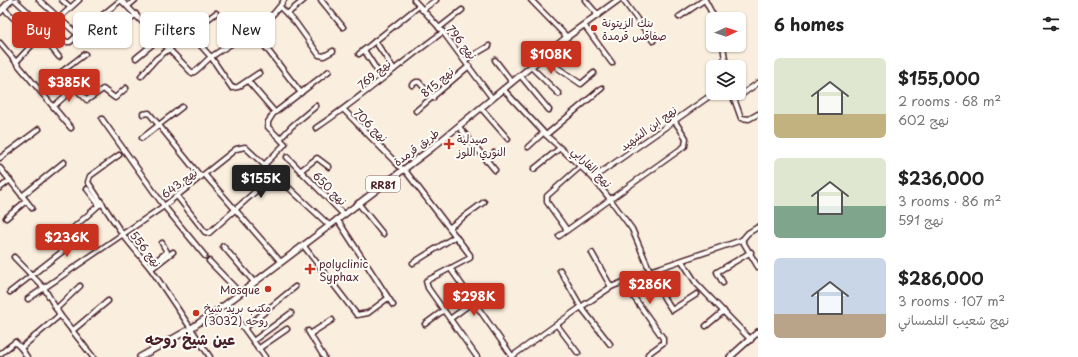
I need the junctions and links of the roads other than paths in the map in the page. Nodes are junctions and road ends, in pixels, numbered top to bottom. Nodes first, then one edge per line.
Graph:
1 (11, 0) edge
2 (15, 0) edge
3 (39, 0) edge
4 (62, 0) edge
5 (77, 0) edge
6 (121, 0) edge
7 (135, 0) edge
8 (284, 0) edge
9 (304, 0) edge
10 (321, 0) edge
11 (414, 0) edge
12 (436, 0) edge
13 (531, 0) edge
14 (585, 0) edge
15 (618, 0) edge
16 (623, 0) edge
17 (704, 0) edge
18 (128, 6) junction
19 (419, 6) junction
20 (70, 8) junction
21 (280, 8) junction
22 (2, 10) edge
23 (422, 10) junction
24 (462, 10) dead end
25 (28, 12) edge
26 (52, 12) edge
27 (106, 12) edge
28 (275, 12) edge
29 (711, 12) edge
30 (65, 13) edge
31 (216, 13) dead end
32 (136, 14) junction
33 (287, 14) junction
34 (598, 15) junction
35 (679, 17) dead end
36 (12, 18) edge
37 (132, 18) edge
38 (140, 18) edge
39 (209, 19) edge
40 (65, 23) edge
41 (584, 25) junction
42 (343, 27) dead end
43 (439, 28) junction
44 (73, 31) edge
45 (443, 32) junction
46 (567, 38) junction
47 (375, 41) junction
48 (653, 41) dead end
49 (0, 43) edge
50 (488, 46) dead end
51 (29, 48) edge
52 (51, 48) edge
53 (148, 48) edge
54 (203, 48) edge
55 (226, 48) edge
56 (266, 48) edge
57 (168, 49) joint
58 (364, 50) junction
59 (333, 52) dead end
60 (84, 54) dead end
61 (359, 54) dead end
62 (546, 55) junction
63 (58, 57) dead end
64 (211, 57) junction
65 (136, 58) dead end
66 (465, 60) junction
67 (495, 60) dead end
68 (17, 61) junction
69 (612, 63) dead end
70 (469, 66) junction
71 (531, 67) junction
72 (394, 69) junction
73 (329, 70) dead end
74 (259, 73) dead end
75 (594, 73) dead end
76 (520, 75) junction
77 (141, 76) dead end
78 (382, 78) junction
79 (248, 81) junction
80 (512, 82) junction
81 (758, 83) edge
82 (412, 85) dead end
83 (126, 88) dead end
84 (602, 88) dead end
85 (40, 89) junction
86 (503, 89) junction
87 (301, 92) junction
88 (746, 92) edge
89 (559, 94) dead end
90 (433, 98) junction
91 (492, 98) junction
92 (706, 98) edge
93 (734, 100) edge
94 (54, 106) junction
95 (316, 106) dead end
96 (182, 107) dead end
97 (481, 108) junction
98 (273, 110) dead end
99 (344, 110) junction
100 (550, 110) dead end
101 (416, 111) dead end
102 (143, 114) dead end
103 (758, 114) edge
104 (102, 119) dead end
105 (674, 120) junction
106 (159, 126) junction
107 (459, 127) junction
108 (71, 128) dead end
109 (316, 128) dead end
110 (39, 129) dead end
111 (545, 134) junction
112 (142, 138) dead end
113 (281, 138) junction
114 (508, 139) dead end
115 (528, 147) dead end
116 (560, 148) junction
117 (494, 153) dead end
118 (119, 155) dead end
119 (287, 157) dead end
120 (0, 158) edge
121 (486, 161) junction
122 (64, 162) dead end
123 (264, 165) junction
124 (582, 166) junction
125 (0, 168) edge
126 (329, 168) dead end
127 (403, 169) junction
128 (495, 170) dead end
129 (534, 170) dead end
130 (300, 171) junction
131 (275, 174) junction
132 (203, 176) junction
133 (593, 178) junction
134 (10, 180) junction
135 (0, 188) edge
136 (87, 189) dead end
137 (22, 196) junction
138 (177, 196) junction
139 (610, 199) junction
140 (26, 201) junction
141 (484, 202) dead end
142 (358, 203) junction
143 (101, 205) junction
144 (164, 206) junction
145 (32, 208) dead end
146 (235, 211) junction
147 (343, 214) junction
148 (6, 218) dead end
149 (337, 219) junction
150 (329, 225) junction
151 (450, 227) junction
152 (758, 227) edge
153 (567, 230) junction
154 (383, 234) dead end
155 (123, 235) junction
156 (456, 236) junction
157 (559, 236) dead end
158 (742, 240) junction
159 (162, 243) dead end
160 (302, 245) junction
161 (223, 246) dead end
162 (174, 252) dead end
163 (751, 252) junction
164 (592, 253) dead end
165 (14, 256) dead end
166 (205, 256) dead end
167 (209, 261) dead end
168 (682, 261) junction
169 (281, 262) junction
170 (413, 263) dead end
171 (150, 267) junction
172 (758, 267) edge
173 (450, 268) junction
174 (560, 270) dead end
175 (651, 271) junction
176 (33, 276) junction
177 (254, 282) junction
178 (623, 282) junction
179 (723, 283) dead end
180 (80, 286) dead end
181 (295, 287) dead end
182 (612, 287) junction
183 (44, 288) junction
184 (10, 292) dead end
185 (240, 293) junction
186 (697, 294) dead end
187 (388, 298) junction
188 (28, 299) dead end
189 (108, 301) dead end
190 (473, 302) junction
191 (226, 304) junction
192 (393, 305) dead end
193 (581, 307) junction
194 (56, 309) junction
195 (444, 310) junction
196 (724, 311) junction
197 (291, 313) dead end
198 (60, 315) junction
199 (450, 319) junction
200 (332, 320) dead end
201 (425, 324) dead end
202 (557, 325) junction
203 (706, 326) dead end
204 (190, 328) junction
205 (245, 328) junction
206 (287, 329) dead end
207 (72, 331) junction
208 (758, 332) edge
209 (750, 340) junction
210 (253, 341) junction
211 (610, 344) dead end
212 (22, 348) junction
213 (258, 349) junction
214 (578, 353) dead end
215 (0, 354) edge
216 (27, 357) edge
217 (93, 357) edge
218 (140, 357) edge
219 (210, 357) edge
220 (265, 357) edge
221 (324, 357) edge
222 (477, 357) edge
223 (512, 357) edge
224 (648, 357) edge
225 (730, 357) edge

1 - 22 main road
2 - 25 street
3 - 26 street
4 - 20 street
5 - 20 street
6 - 18 street
6 - 27 street
7 - 18 street
8 - 21 street
9 - 33 street
10 - 42 street
11 - 19 street, نهج 796
12 - 23 street
13 - 46 street
14 - 34 street
15 - 34 main road, طريق قرمدة / RR81
16 - 48 street
17 - 29 street
17 - 35 street
18 - 32 street
19 - 23 street, نهج 796
19 - 47 street
20 - 30 street
21 - 28 street
21 - 33 street
22 - 36 street
23 - 43 street, نهج 796
24 - 43 street
31 - 39 street
32 - 37 street
32 - 38 street
33 - 59 street
34 - 41 main road, طريق قرمدة / RR81
40 - 44 street
41 - 46 main road, طريق قرمدة / RR81
41 - 69 street
43 - 45 street, نهج 796
45 - 66 street, نهج 796
45 - 72 street, نهج 769
46 - 62 main road, طريق قرمدة / RR81
47 - 58 street
47 - 72 street
49 - 68 street
50 - 66 street
51 - 68 street
52 - 63 street
53 - 65 street
54 - 64 street
55 - 64 street
56 - 87 street
57 - 64 street
57 - 77 street
58 - 61 street
58 - 78 street
60 - 85 street
62 - 71 main road, طريق قرمدة / RR81
62 - 75 street
64 - 79 street
66 - 70 street, نهج 796
67 - 80 street
68 - 85 street
70 - 90 street, نهج 815
70 - 91 street, نهج 796
71 - 76 main road, طريق قرمدة / RR81
71 - 89 street
72 - 78 street, نهج 769
73 - 87 street
74 - 79 street
76 - 80 main road, طريق قرمدة / RR81
76 - 100 street
78 - 99 street, نهج 769
79 - 98 street
80 - 86 main road, طريق قرمدة / RR81
81 - 88 street
82 - 90 street
83 - 94 street
84 - 111 street
85 - 94 street
86 - 91 main road, طريق قرمدة / RR81
86 - 111 street, نهج الفارابي
87 - 113 street
90 - 101 street, نهج 815
91 - 97 main road, طريق قرمدة / RR81
92 - 105 street, نهج ابن الشهيد
93 - 103 street
94 - 108 street
95 - 113 street
96 - 106 street
97 - 107 main road, طريق قرمدة / RR81
97 - 114 street
99 - 109 street, نهج 769
99 - 127 street, نهج 706
102 - 106 street
104 - 144 street
105 - 133 street, نهج ابن الشهيد
105 - 139 street
106 - 112 street
106 - 132 street
107 - 121 street
107 - 127 main road, طريق قرمدة / RR81
110 - 120 street
111 - 115 street
111 - 116 street, نهج الفارابي
113 - 123 street
116 - 124 street, نهج الفارابي
116 - 129 street
117 - 121 street
118 - 143 street, نهج 556
119 - 130 street, نهج 650
121 - 128 street
122 - 137 street
123 - 131 street
123 - 132 street, نهج 643
124 - 133 street, نهج الفارابي
124 - 153 street
125 - 134 street
126 - 130 street
127 - 142 main road, طريق قرمدة / RR81
127 - 151 street, نهج 706
130 - 147 street, نهج 650
131 - 146 street
131 - 150 street
132 - 138 street, نهج 643
132 - 146 street
133 - 139 street, نهج الفارابي
134 - 135 street
134 - 137 street
136 - 143 street
137 - 140 street
138 - 144 street, نهج 643
138 - 146 street
139 - 153 street
139 - 175 street, نهج الفارابي
140 - 145 street
140 - 148 street
141 - 151 street
142 - 147 main road, طريق قرمدة / RR81
142 - 154 street
143 - 155 street, نهج 556
143 - 176 street
144 - 155 street, نهج 643
144 - 166 street
146 - 169 street
147 - 149 main road, طريق قرمدة / RR81
149 - 150 main road, طريق قرمدة / RR81
149 - 187 street
150 - 160 main road, طريق قرمدة / RR81
151 - 156 street, نهج 706
152 - 158 street
153 - 157 street
155 - 171 street, نهج 556
155 - 183 street, نهج 643
156 - 170 street
156 - 173 street, نهج 706
158 - 163 street
158 - 168 street
159 - 171 street
160 - 169 main road, طريق قرمدة / RR81
160 - 187 street
161 - 177 street
162 - 171 street
163 - 172 street
163 - 179 street
164 - 182 street
165 - 176 street
167 - 185 street
168 - 175 street
168 - 196 street
169 - 177 main road, طريق قرمدة / RR81
171 - 204 street, نهج 556
173 - 190 street
173 - 195 street
174 - 193 street
175 - 178 street
175 - 186 street, نهج الفارابي
176 - 183 street
176 - 184 street
177 - 185 main road, طريق قرمدة / RR81
178 - 182 street
178 - 224 street
180 - 194 street
181 - 205 street
182 - 193 street
183 - 188 street, نهج 643
183 - 194 street
185 - 191 main road, طريق قرمدة / RR81
187 - 192 street
189 - 207 street
190 - 199 street
190 - 223 street
191 - 204 main road, طريق قرمدة / RR81
191 - 205 street
193 - 202 street
193 - 211 street
194 - 198 street
195 - 199 street
195 - 201 street
196 - 203 street
196 - 209 street
197 - 210 street
198 - 207 street
198 - 212 street
199 - 222 street
200 - 221 street
202 - 214 street
202 - 223 street
204 - 218 main road, طريق قرمدة / RR81
204 - 219 street, نهج 556
205 - 210 street
206 - 213 street
207 - 217 street
208 - 209 main road
209 - 225 main road
210 - 213 street
212 - 215 street
212 - 216 street
213 - 220 street

